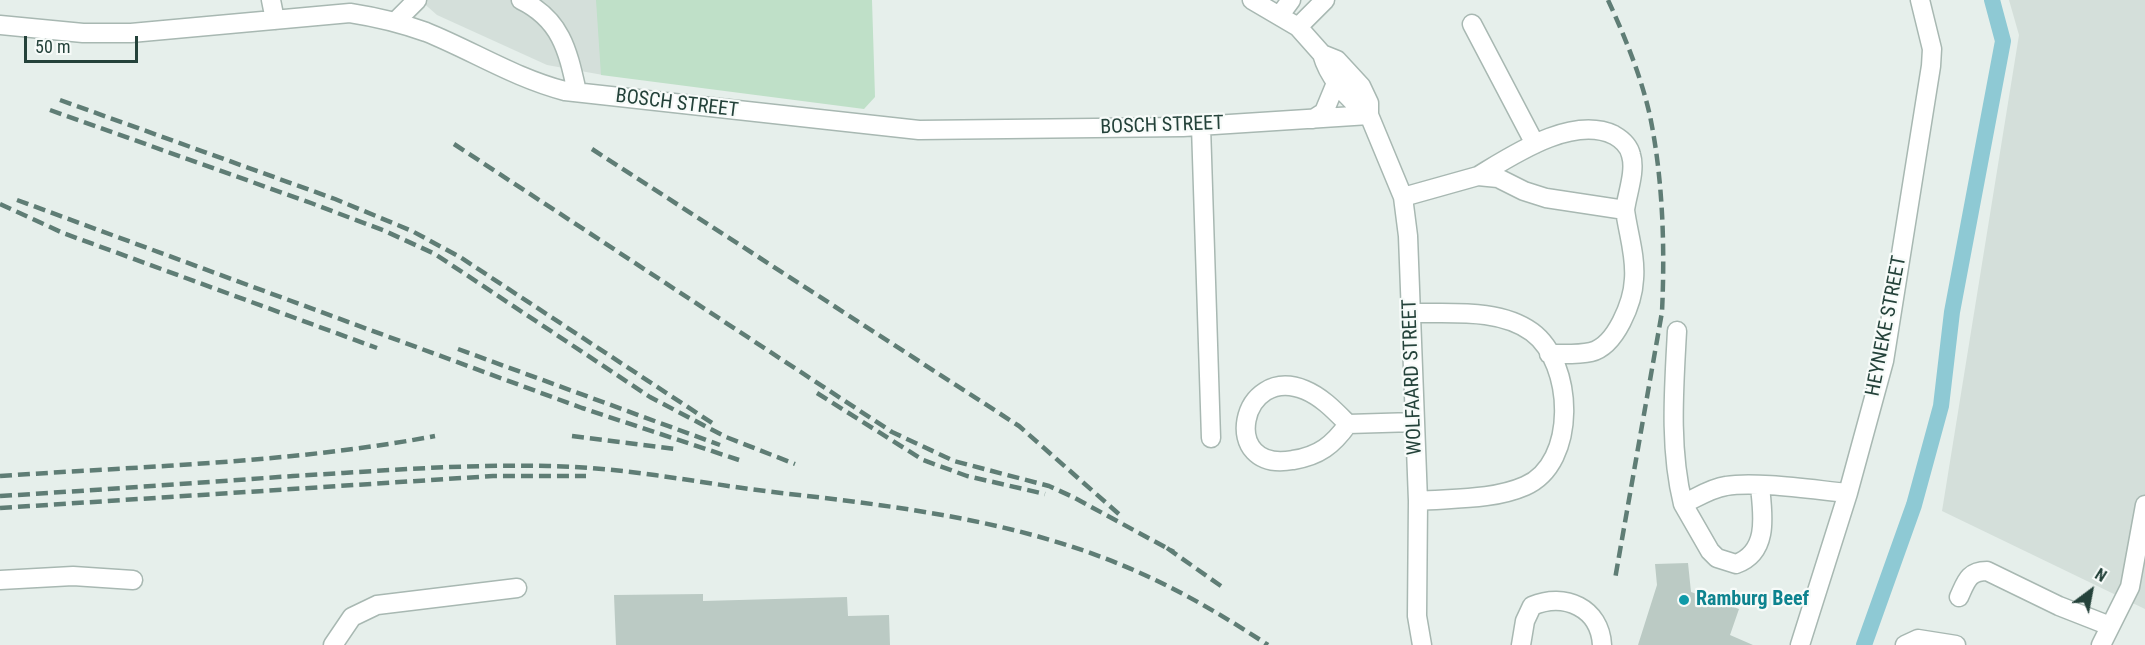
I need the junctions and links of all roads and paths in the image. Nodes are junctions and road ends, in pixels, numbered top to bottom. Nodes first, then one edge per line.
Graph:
1 (271, 0) edge
2 (417, 0) edge
3 (521, 0) edge
4 (1252, 0) edge
5 (1291, 0) edge
6 (1325, 0) edge
7 (1920, 0) edge
8 (1280, 15) junction
9 (275, 20) junction
10 (395, 22) junction
11 (1472, 24) dead end
12 (0, 25) edge
13 (1298, 27) junction
14 (1322, 54) junction
15 (1336, 83) junction
16 (577, 92) junction
17 (1369, 115) junction
18 (1313, 119) junction
19 (1201, 126) junction
20 (1534, 144) junction
21 (1478, 176) junction
22 (1403, 197) junction
23 (1625, 210) junction
24 (1412, 313) junction
25 (1677, 331) dead end
26 (1549, 354) junction
27 (1415, 422) junction
28 (1348, 424) junction
29 (1211, 438) dead end
30 (1760, 487) junction
31 (1848, 493) junction
32 (1418, 501) junction
33 (1683, 504) junction
34 (2145, 506) edge
35 (0, 580) edge
36 (133, 580) dead end
37 (517, 588) dead end
38 (1959, 597) dead end
39 (2110, 626) junction
40 (333, 645) edge
41 (1422, 645) edge
42 (1521, 645) edge
43 (1602, 645) edge
44 (1800, 645) edge
45 (1905, 645) edge
46 (1956, 645) edge
47 (2101, 645) edge

1 - 9 street
2 - 10 street
3 - 16 street
4 - 8 street, WOLFAARD STREET
5 - 8 street
6 - 13 street
7 - 31 street, HEYNEKE STREET
8 - 13 street, WOLFAARD STREET
9 - 10 street, BOSCH STREET
9 - 12 street, BOSCH STREET
10 - 16 street, BOSCH STREET
11 - 20 street
13 - 14 street, WOLFAARD STREET
14 - 15 street, WOLFAARD STREET
14 - 17 street, WOLFAARD STREET
15 - 17 street, WOLFAARD STREET
15 - 18 street
16 - 19 street, BOSCH STREET
17 - 18 street, BOSCH STREET
17 - 22 street, WOLFAARD STREET
18 - 19 street, BOSCH STREET
19 - 29 street
20 - 21 street
20 - 23 street
21 - 22 street
21 - 23 street
22 - 24 street, WOLFAARD STREET
23 - 26 street
24 - 26 street
24 - 27 street, WOLFAARD STREET
25 - 33 street
26 - 32 street
27 - 28 street
27 - 32 street, WOLFAARD STREET
28 - 28 street
30 - 31 street
30 - 33 street
30 - 33 street
31 - 44 street, HEYNEKE STREET
32 - 41 street, WOLFAARD STREET
34 - 39 street
35 - 36 street
37 - 40 street
38 - 39 street
39 - 47 street
42 - 43 street
45 - 46 street

